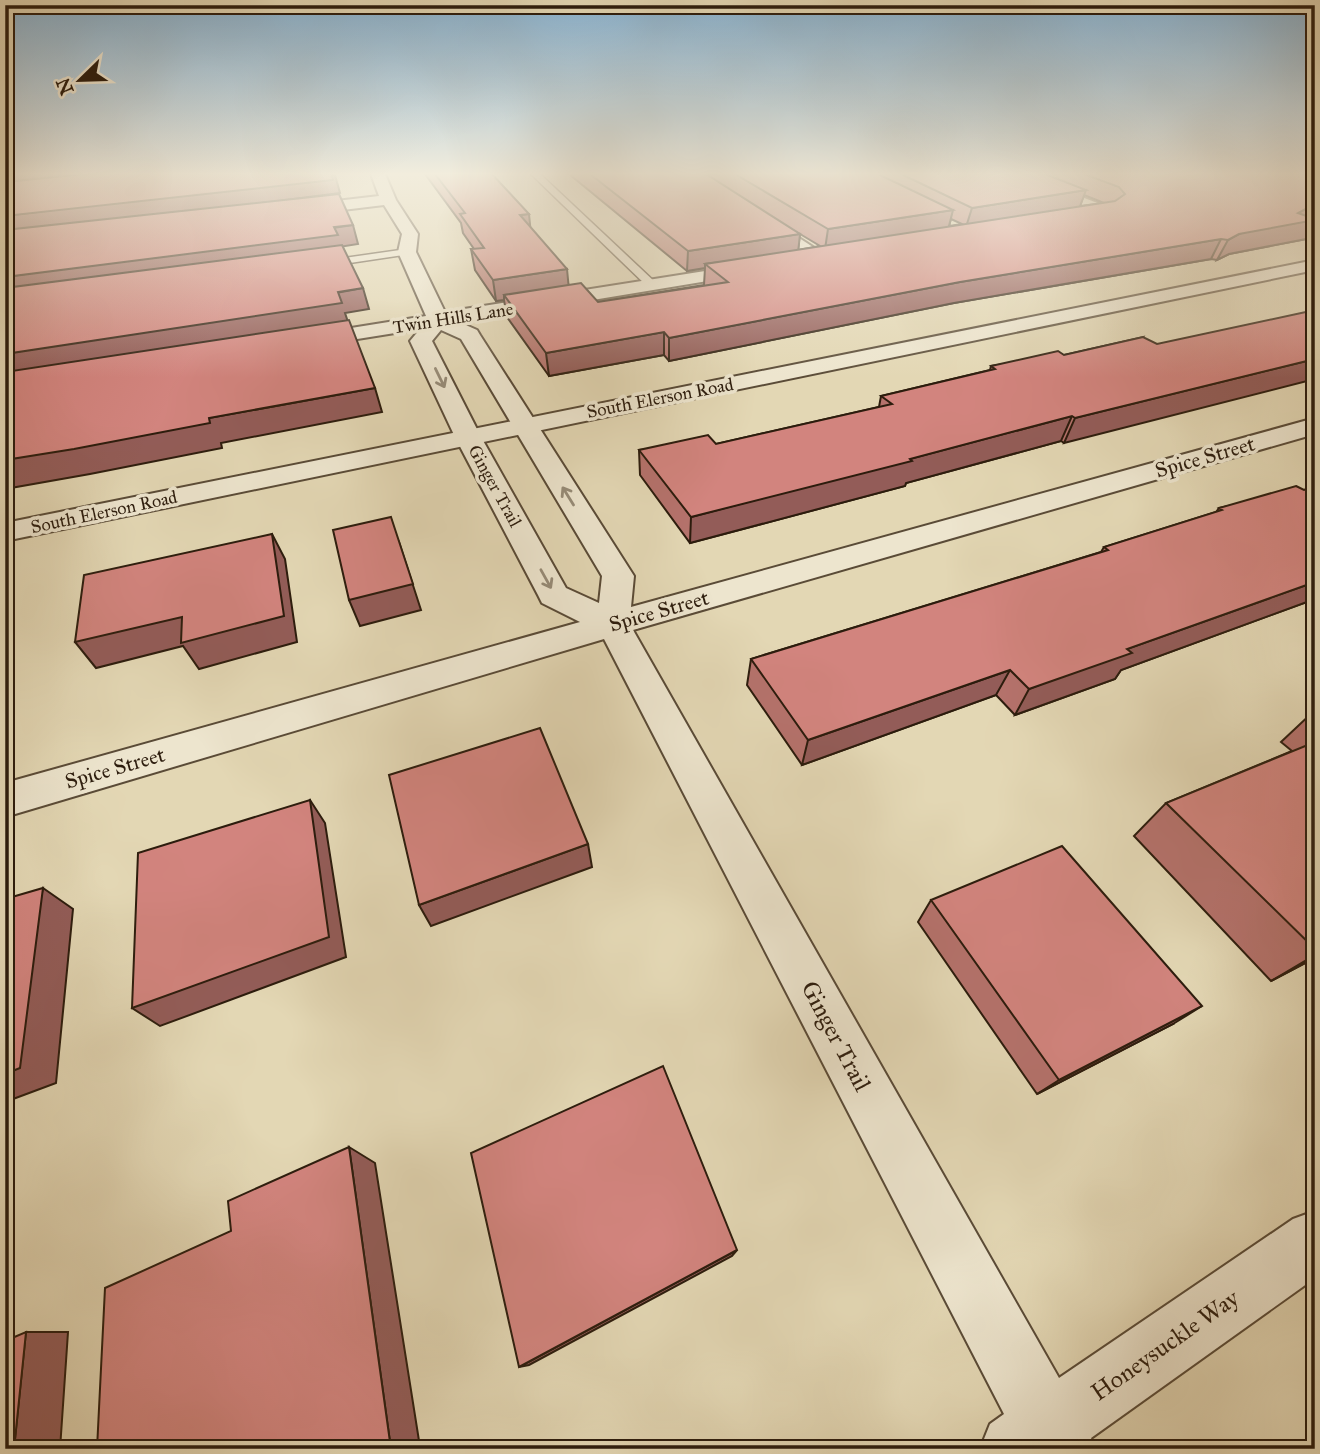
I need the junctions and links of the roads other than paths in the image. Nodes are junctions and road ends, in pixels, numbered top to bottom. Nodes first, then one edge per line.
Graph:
1 (409, 242) edge
2 (607, 242) edge
3 (803, 242) edge
4 (407, 252) junction
5 (795, 262) edge
6 (315, 265) edge
7 (1315, 265) edge
8 (768, 266) edge
9 (652, 285) junction
10 (438, 320) junction
11 (286, 345) edge
12 (524, 426) junction
13 (1315, 426) edge
14 (468, 437) junction
15 (5, 532) edge
16 (612, 624) junction
17 (5, 800) edge
18 (1315, 1241) edge
19 (1041, 1441) edge

1 - 4 street
2 - 9 lane
3 - 5 street
4 - 6 lane
4 - 10 street
7 - 12 street, South Elerson Road
8 - 9 street, Twin Hills Lane
9 - 10 street, Twin Hills Lane
10 - 11 street, Twin Hills Lane
10 - 12 street
10 -> 14 street, Ginger Trail
12 - 14 street, South Elerson Road
16 -> 12 street
13 - 16 street, Spice Street
14 - 15 street, South Elerson Road
14 -> 16 street, Ginger Trail
16 - 17 street, Spice Street
16 - 19 street, Ginger Trail
18 - 19 street, Honeysuckle Way

